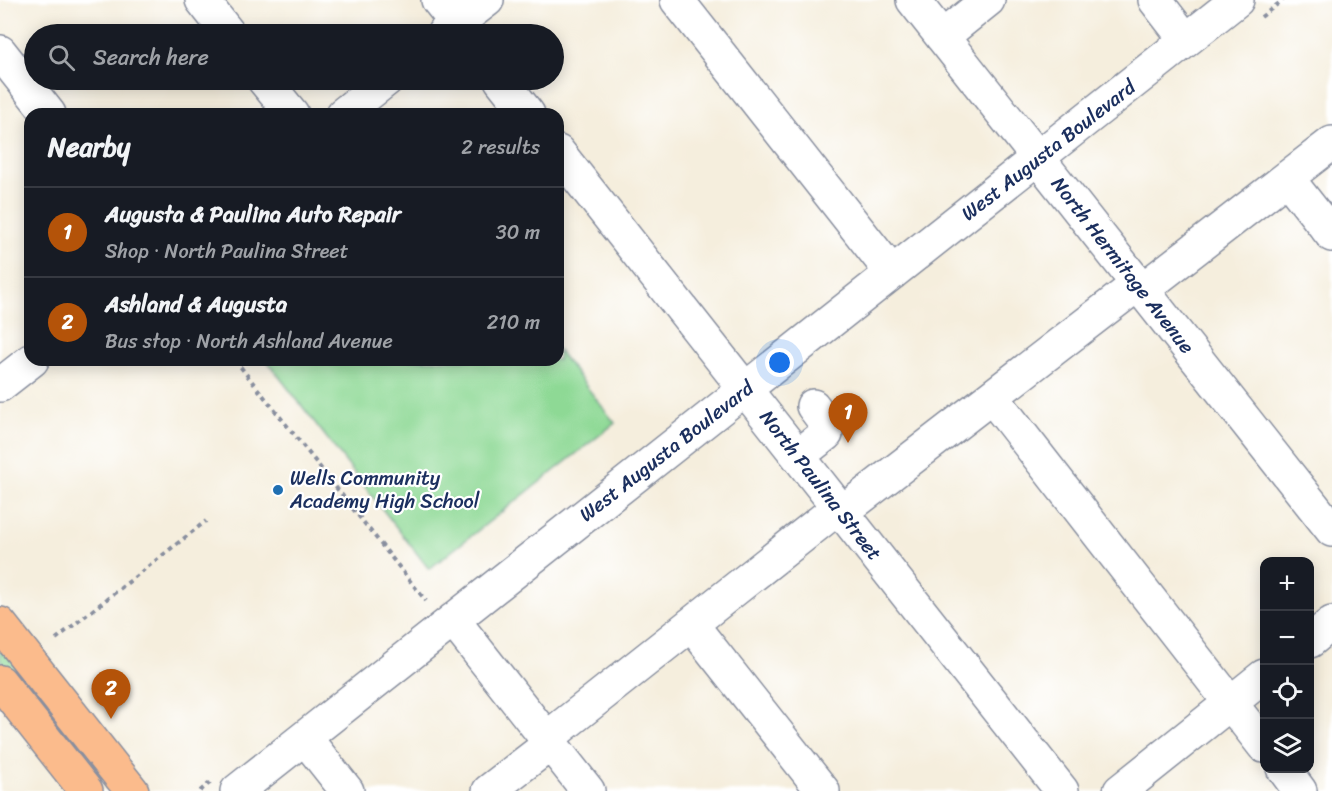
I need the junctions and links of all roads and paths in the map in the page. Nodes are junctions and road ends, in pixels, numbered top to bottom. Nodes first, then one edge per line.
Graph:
1 (201, 0) edge
2 (487, 0) edge
3 (677, 0) edge
4 (914, 0) edge
5 (988, 0) edge
6 (1155, 0) edge
7 (1237, 0) edge
8 (451, 23) edge
9 (221, 24) edge
10 (942, 37) junction
11 (1186, 40) junction
12 (0, 52) edge
13 (24, 82) edge
14 (30, 90) edge
15 (272, 90) edge
16 (373, 90) edge
17 (509, 90) edge
18 (44, 108) edge
19 (287, 108) edge
20 (351, 108) edge
21 (523, 108) edge
22 (1332, 143) edge
23 (1038, 158) junction
24 (564, 160) edge
25 (1287, 178) junction
26 (1332, 235) edge
27 (892, 273) junction
28 (1140, 287) junction
29 (24, 366) edge
30 (240, 366) edge
31 (0, 385) edge
32 (745, 389) junction
33 (992, 397) junction
34 (813, 406) dead end
35 (798, 456) junction
36 (840, 510) junction
37 (206, 520) dead end
38 (1332, 530) edge
39 (426, 601) dead end
40 (453, 620) junction
41 (1332, 623) edge
42 (0, 624) edge
43 (691, 624) junction
44 (1314, 638) edge
45 (56, 639) dead end
46 (1260, 679) edge
47 (0, 682) edge
48 (1231, 703) junction
49 (304, 738) junction
50 (548, 741) junction
51 (1260, 741) edge
52 (1287, 773) edge
53 (86, 791) edge
54 (132, 791) edge
55 (237, 791) edge
56 (347, 791) edge
57 (489, 791) edge
58 (588, 791) edge
59 (823, 791) edge
60 (1062, 791) edge
61 (1120, 791) edge
62 (1300, 791) edge

1 - 9 street
2 - 8 street
3 - 27 street
4 - 10 street, North Hermitage Avenue
5 - 10 street
6 - 11 street
7 - 11 street, West Augusta Boulevard
10 - 23 street, North Hermitage Avenue
11 - 23 street, West Augusta Boulevard
12 - 13 street
14 - 18 street
15 - 19 street
16 - 20 street
17 - 21 street
22 - 25 street
23 - 27 street, West Augusta Boulevard
23 - 28 street, North Hermitage Avenue
24 - 32 street, North Paulina Street
25 - 26 street
25 - 28 street
27 - 32 street, West Augusta Boulevard
28 - 33 street
28 - 38 street, North Hermitage Avenue
29 - 31 street
30 - 39 path
32 - 35 street, North Paulina Street
32 - 40 street, West Augusta Boulevard
33 - 36 street
33 - 48 street
34 - 35 street
35 - 36 street, North Paulina Street
36 - 43 street
36 - 60 street, North Paulina Street
37 - 45 path
40 - 49 street, West Augusta Boulevard
40 - 50 street
41 - 44 street
42 - 54 main road
43 - 50 street
43 - 59 street
46 - 48 street
47 - 53 main road
48 - 51 street
48 - 61 street
49 - 55 street, West Augusta Boulevard
49 - 56 street
50 - 57 street
50 - 58 street
52 - 62 street

